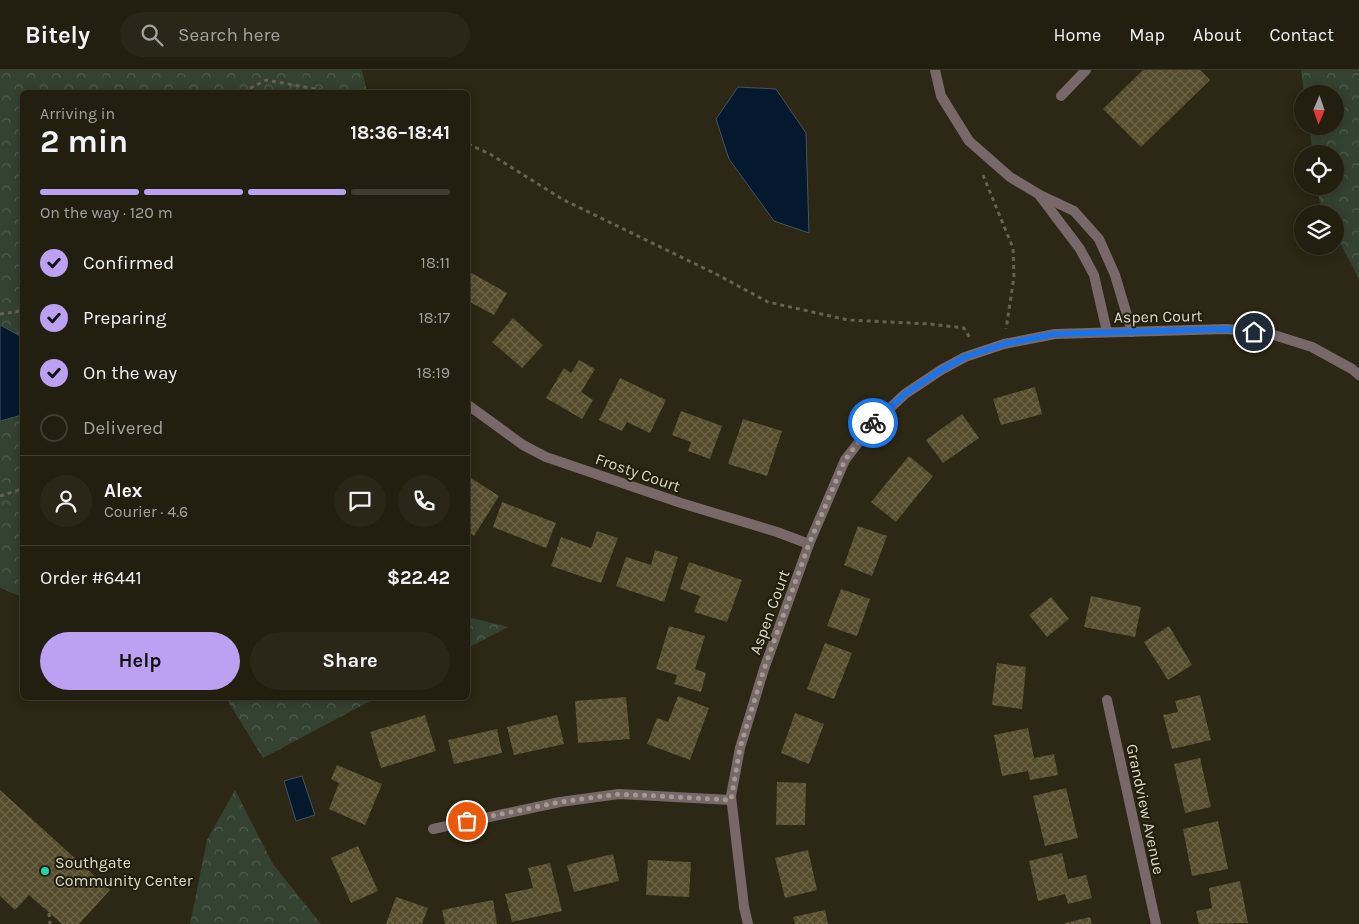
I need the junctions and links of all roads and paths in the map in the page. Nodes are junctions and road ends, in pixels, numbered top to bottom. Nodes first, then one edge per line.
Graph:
1 (935, 70) edge
2 (1086, 70) edge
3 (247, 90) edge
4 (321, 90) edge
5 (1061, 96) dead end
6 (470, 145) edge
7 (979, 166) dead end
8 (1040, 196) junction
9 (20, 311) edge
10 (0, 314) edge
11 (1107, 332) junction
12 (1132, 332) junction
13 (1004, 344) junction
14 (978, 352) junction
15 (1359, 375) edge
16 (470, 407) edge
17 (20, 489) edge
18 (0, 496) edge
19 (809, 544) junction
20 (1107, 700) dead end
21 (731, 800) junction
22 (434, 828) dead end
23 (49, 913) dead end
24 (50, 924) edge
25 (748, 924) edge
26 (1156, 924) edge

1 - 8 street
2 - 5 street
3 - 4 path
6 - 14 path
7 - 13 path
8 - 11 street
8 - 12 street
9 - 10 path
11 - 12 street, Aspen Court
11 - 13 street, Aspen Court
12 - 15 street, Aspen Court
13 - 14 street, Aspen Court
14 - 19 street, Aspen Court
16 - 19 street, Frosty Court
17 - 18 path
19 - 21 street, Aspen Court
20 - 26 street, Grandview Avenue
21 - 22 street
21 - 25 street, Aspen Court
23 - 24 path

